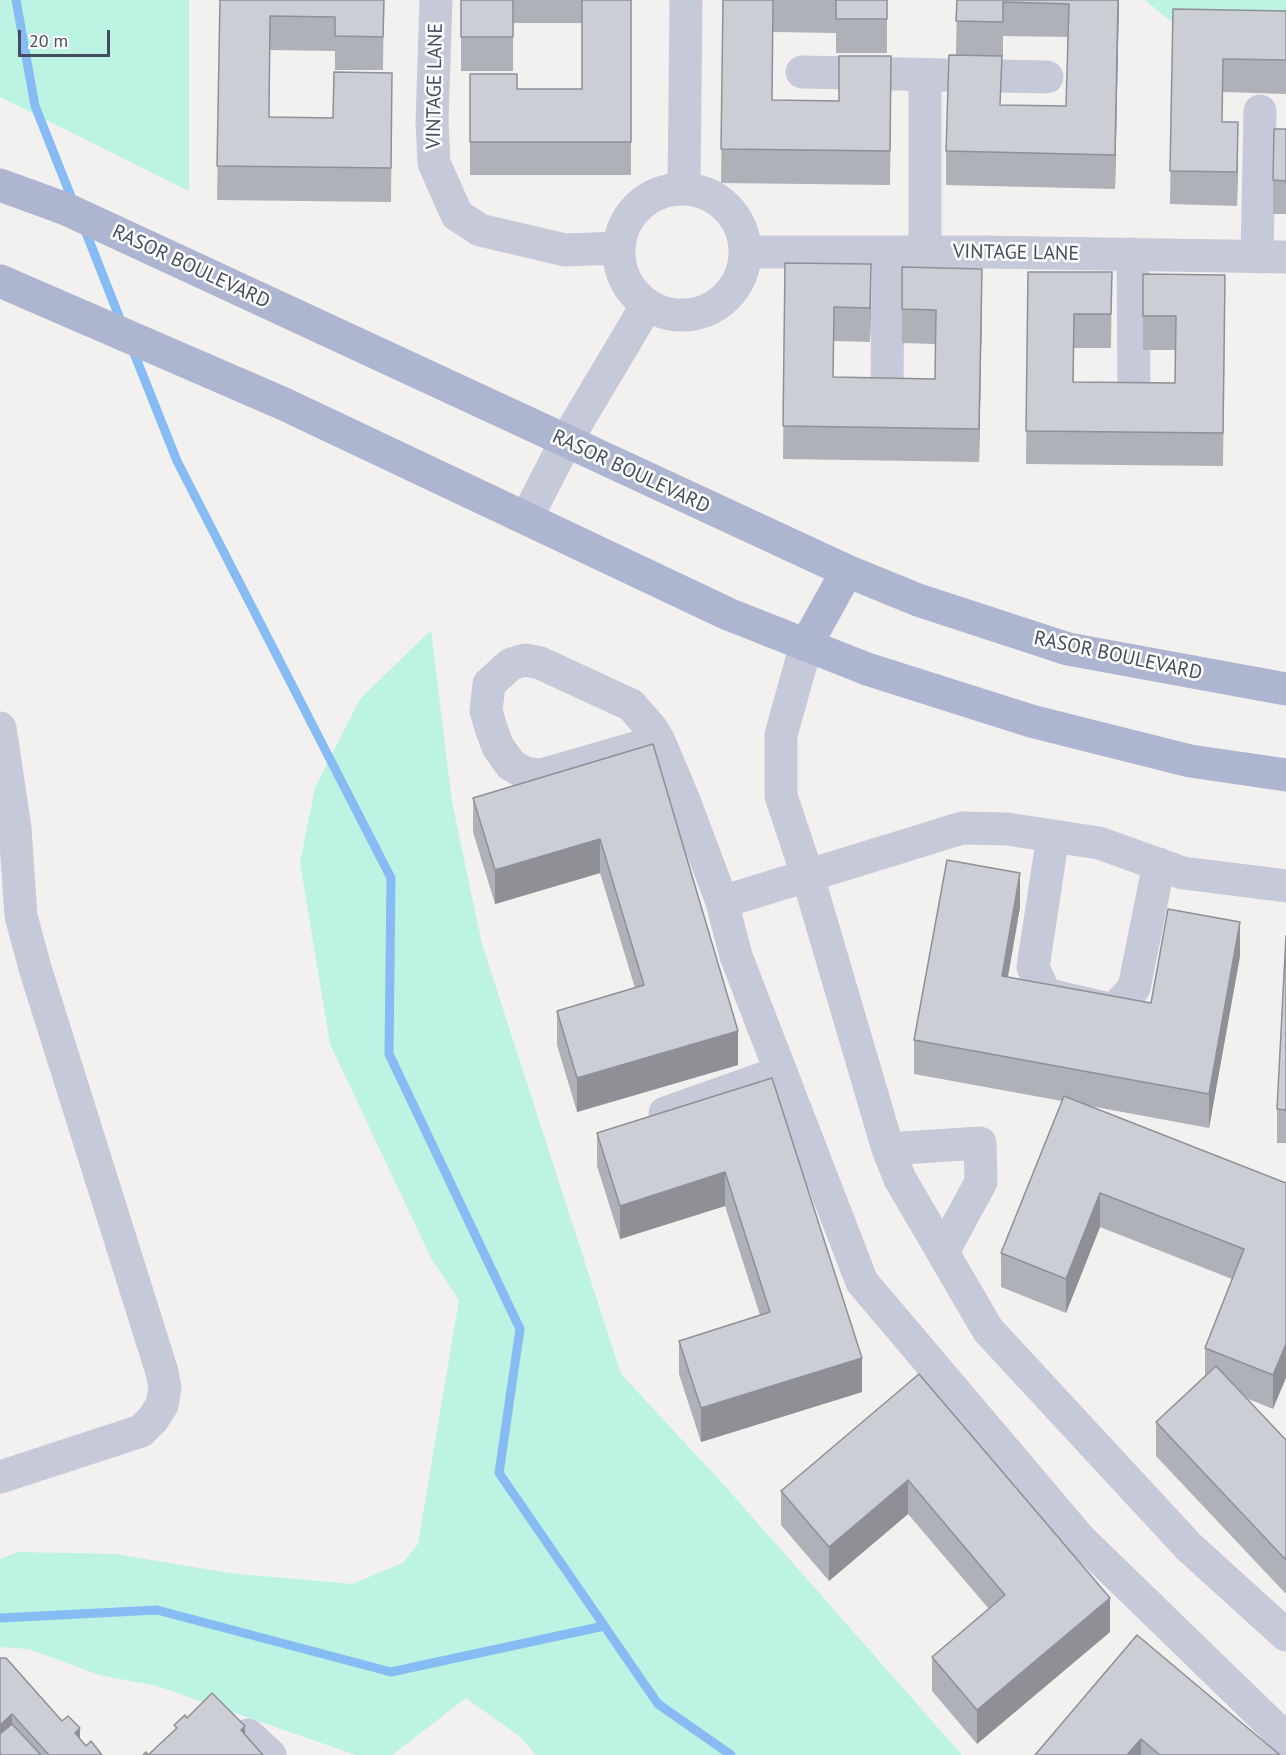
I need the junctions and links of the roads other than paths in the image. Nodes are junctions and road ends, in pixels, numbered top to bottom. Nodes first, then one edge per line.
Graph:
1 (436, 0) edge
2 (686, 0) edge
3 (802, 72) dead end
4 (925, 75) junction
5 (1047, 77) dead end
6 (1260, 111) dead end
7 (0, 185) edge
8 (684, 189) junction
9 (618, 248) junction
10 (746, 252) junction
11 (888, 252) junction
12 (925, 252) junction
13 (1133, 254) junction
14 (1272, 257) edge
15 (0, 281) edge
16 (647, 305) junction
17 (887, 400) edge
18 (1134, 402) edge
19 (566, 441) junction
20 (527, 517) junction
21 (847, 571) junction
22 (806, 645) junction
23 (1286, 689) edge
24 (0, 728) edge
25 (659, 741) junction
26 (1286, 775) edge
27 (1053, 836) junction
28 (1159, 864) junction
29 (808, 877) junction
30 (1286, 886) edge
31 (722, 902) junction
32 (781, 1072) junction
33 (641, 1122) edge
34 (888, 1149) junction
35 (943, 1252) junction
36 (0, 1477) edge
37 (1286, 1635) edge
38 (1286, 1739) edge

1 - 9 street, VINTAGE LANE
2 - 8 street
3 - 4 street
4 - 5 street
4 - 12 street
6 - 14 street
7 - 19 main road, RASOR BOULEVARD
8 - 9 street
8 - 10 street
9 - 16 street
10 - 11 street, VINTAGE LANE
10 - 16 street
11 - 12 street, VINTAGE LANE
11 - 17 street
12 - 13 street, VINTAGE LANE
13 - 14 street, VINTAGE LANE
13 - 18 street
15 - 20 main road
16 - 19 street
19 - 20 street
19 - 21 main road, RASOR BOULEVARD
20 - 22 main road
21 - 22 main road
21 - 23 main road, RASOR BOULEVARD
22 - 26 main road
22 - 29 street
24 - 36 street
25 - 25 street
25 - 31 street
27 - 28 street
27 - 28 street
27 - 29 street
28 - 30 street
29 - 31 street
29 - 34 street
31 - 32 street
32 - 33 street
32 - 38 street
34 - 35 street
34 - 35 street
35 - 37 street

